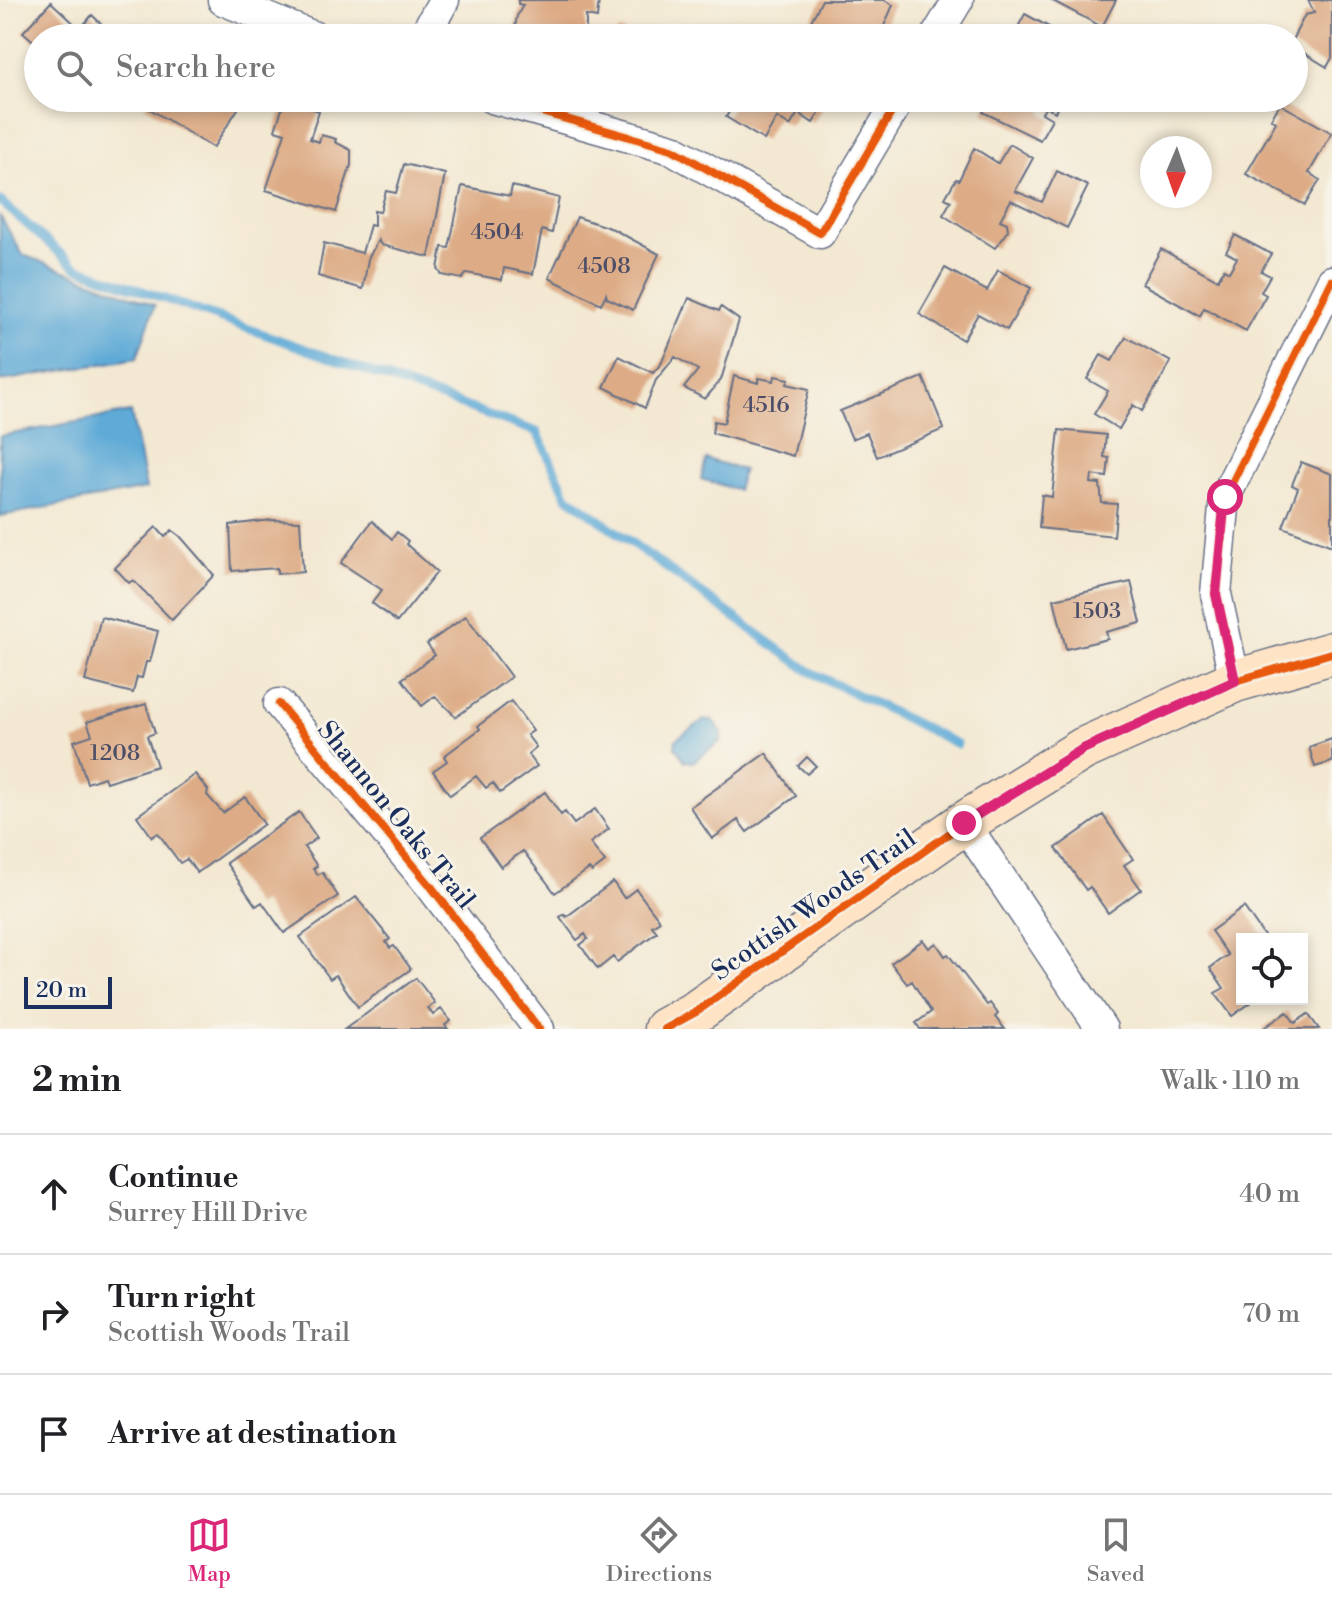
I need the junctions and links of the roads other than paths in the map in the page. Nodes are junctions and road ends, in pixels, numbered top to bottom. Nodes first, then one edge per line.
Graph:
1 (223, 0) edge
2 (444, 0) edge
3 (958, 0) edge
4 (282, 24) edge
5 (431, 24) edge
6 (943, 24) edge
7 (541, 112) edge
8 (892, 112) edge
9 (1332, 281) edge
10 (1332, 653) edge
11 (1235, 681) junction
12 (279, 704) dead end
13 (964, 823) junction
14 (539, 1029) edge
15 (665, 1029) edge
16 (1102, 1029) edge

1 - 4 street
2 - 5 street
3 - 6 street
7 - 8 street
9 - 11 street
10 - 11 street, Scottish Woods Trail
11 - 13 street, Scottish Woods Trail
12 - 14 street, Shannon Oaks Trail
13 - 15 street, Scottish Woods Trail
13 - 16 street

